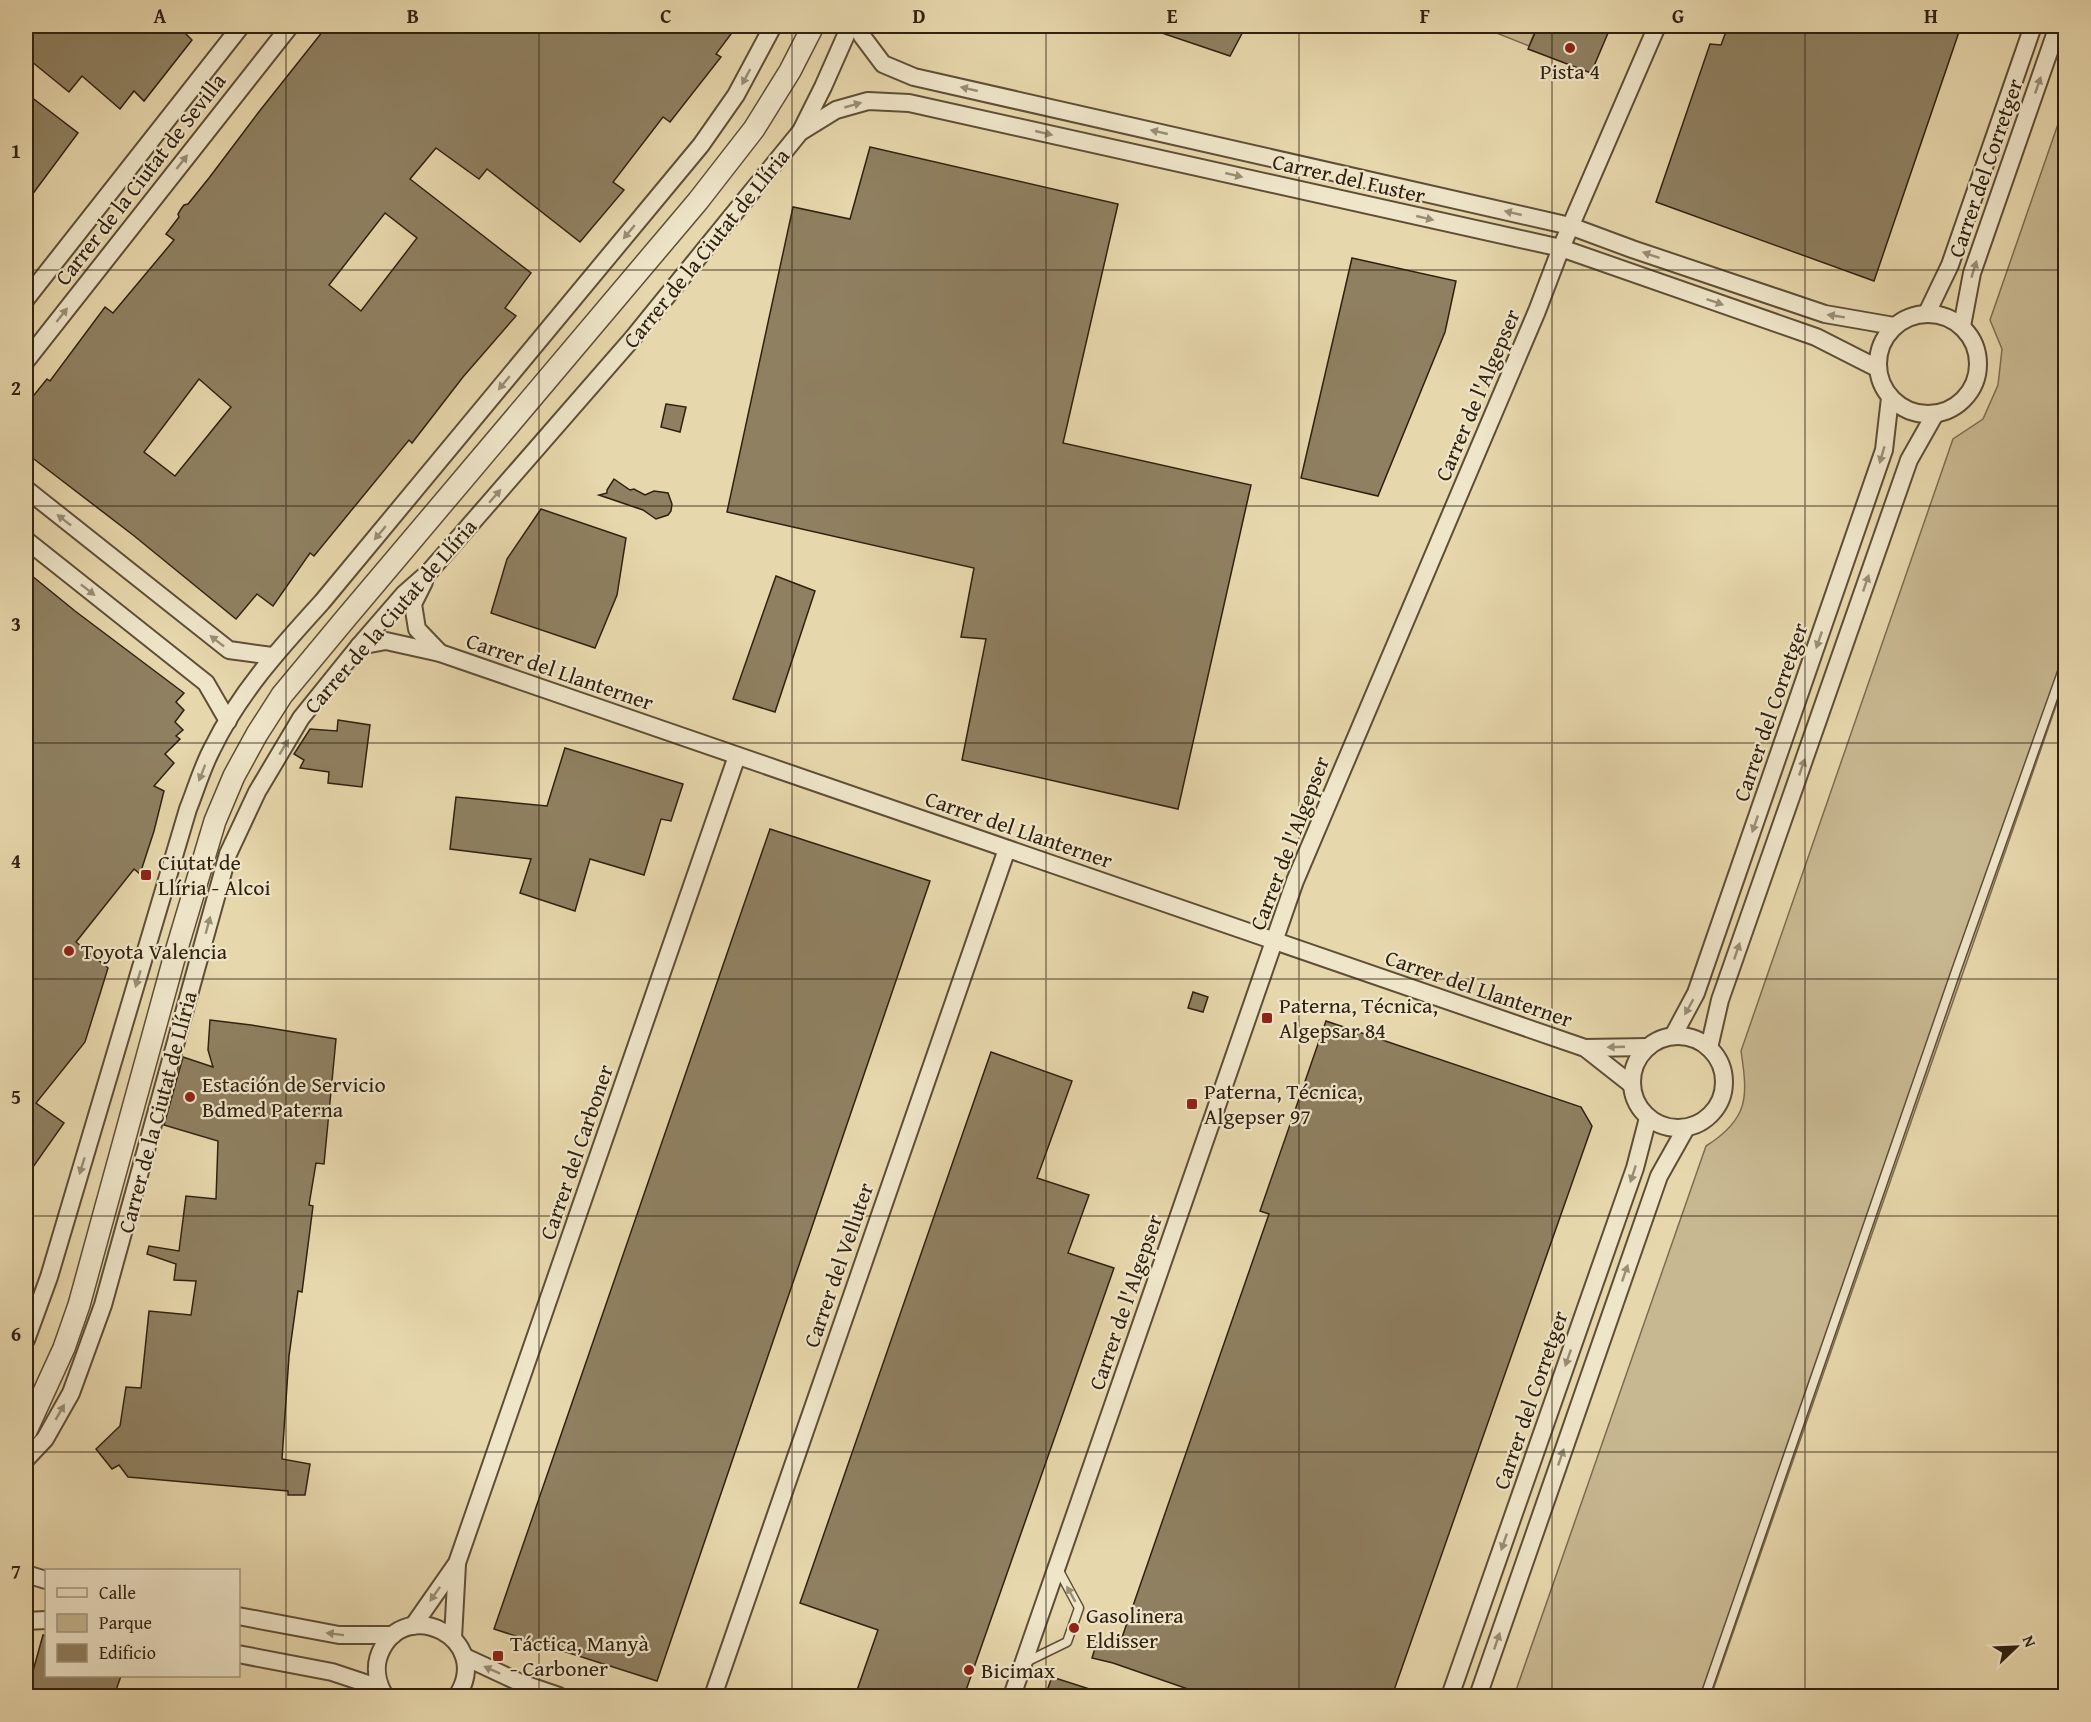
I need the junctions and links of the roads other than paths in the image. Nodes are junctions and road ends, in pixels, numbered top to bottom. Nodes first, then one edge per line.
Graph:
1 (241, 26) edge
2 (290, 26) edge
3 (774, 26) edge
4 (813, 26) edge
5 (850, 26) edge
6 (858, 26) edge
7 (1657, 26) edge
8 (2033, 26) edge
9 (2058, 26) edge
10 (801, 131) junction
11 (1570, 226) junction
12 (1561, 248) junction
13 (26, 299) edge
14 (1928, 313) junction
15 (1894, 326) junction
16 (1962, 326) junction
17 (26, 361) edge
18 (1877, 368) junction
19 (1890, 398) junction
20 (1935, 414) junction
21 (26, 489) edge
22 (26, 540) edge
23 (429, 572) junction
24 (359, 646) junction
25 (440, 653) junction
26 (272, 656) junction
27 (2066, 662) edge
28 (228, 721) junction
29 (737, 756) junction
30 (1007, 849) junction
31 (1275, 941) junction
32 (1673, 1036) junction
33 (1648, 1047) junction
34 (1585, 1048) junction
35 (1709, 1048) junction
36 (1632, 1085) junction
37 (1648, 1118) junction
38 (1686, 1128) junction
39 (26, 1340) edge
40 (64, 1348) junction
41 (26, 1404) edge
42 (26, 1431) edge
43 (26, 1459) edge
44 (457, 1563) junction
45 (1057, 1567) junction
46 (26, 1574) edge
47 (45, 1580) edge
48 (240, 1616) edge
49 (45, 1620) edge
50 (26, 1621) edge
51 (413, 1626) junction
52 (393, 1635) junction
53 (453, 1638) junction
54 (240, 1654) edge
55 (465, 1657) junction
56 (1023, 1663) junction
57 (383, 1692) edge
58 (458, 1696) edge
59 (559, 1696) edge
60 (712, 1696) edge
61 (1012, 1696) edge
62 (1450, 1696) edge
63 (1478, 1696) edge
64 (1705, 1696) edge

1 - 13 street, Carrer de la Ciutat de Sevilla
17 -> 2 street, Carrer de la Ciutat de Sevilla
3 -> 26 street
4 - 40 street, Carrer de la Ciutat de Llíria
5 - 10 street, Carrer de la Ciutat de Llíria
11 -> 6 street, Carrer del Fuster
7 - 11 street, Carrer de l'Algepser
8 - 14 street, Carrer del Corretger
16 -> 9 street, Carrer del Corretger
10 -> 12 street, Carrer del Fuster
23 -> 10 street, Carrer de la Ciutat de Llíria
11 - 12 street, Carrer de l'Algepser
15 -> 11 street, Carrer del Fuster
12 -> 18 street, Carrer del Fuster
12 - 31 street, Carrer de l'Algepser
14 - 15 street
14 - 16 street
15 - 18 street
16 - 20 street
18 - 19 street
19 - 20 street
19 -> 32 street, Carrer del Corretger
35 -> 20 street
26 -> 21 street
22 -> 28 street
23 - 24 street, Carrer de la Ciutat de Llíria
23 - 25 street, Carrer del Llanterner
24 - 25 street, Carrer del Llanterner
43 -> 24 street, Carrer de la Ciutat de Llíria
25 - 29 street, Carrer del Llanterner
26 - 28 street
27 - 64 lane
28 -> 39 street
29 - 30 street, Carrer del Llanterner
29 - 44 street, Carrer del Carboner
30 - 31 street, Carrer del Llanterner
30 - 60 street, Carrer del Velluter
31 - 34 street, Carrer del Llanterner
31 - 45 street, Carrer de l'Algepser
32 - 33 street
32 - 35 street
33 -> 34 street, Carrer del Llanterner
33 - 36 street
34 - 36 street, Carrer del Llanterner
35 - 38 street
36 - 37 street
37 - 38 street
37 -> 62 street, Carrer del Corretger
63 -> 38 street
40 - 41 street, Carrer de la Ciutat de Llíria
40 - 42 street, Carrer de la Ciutat de Llíria
44 -> 51 street, Carrer del Carboner
44 - 53 street, Carrer del Carboner
45 - 56 street, Carrer de l'Algepser
56 -> 45 lane
46 - 47 street
52 -> 48 street
49 - 50 street
51 - 52 street
51 - 53 street
52 - 57 street
53 - 55 street
54 - 57 street
55 - 58 street
59 -> 55 street
56 - 61 street, Carrer de l'Algepser

